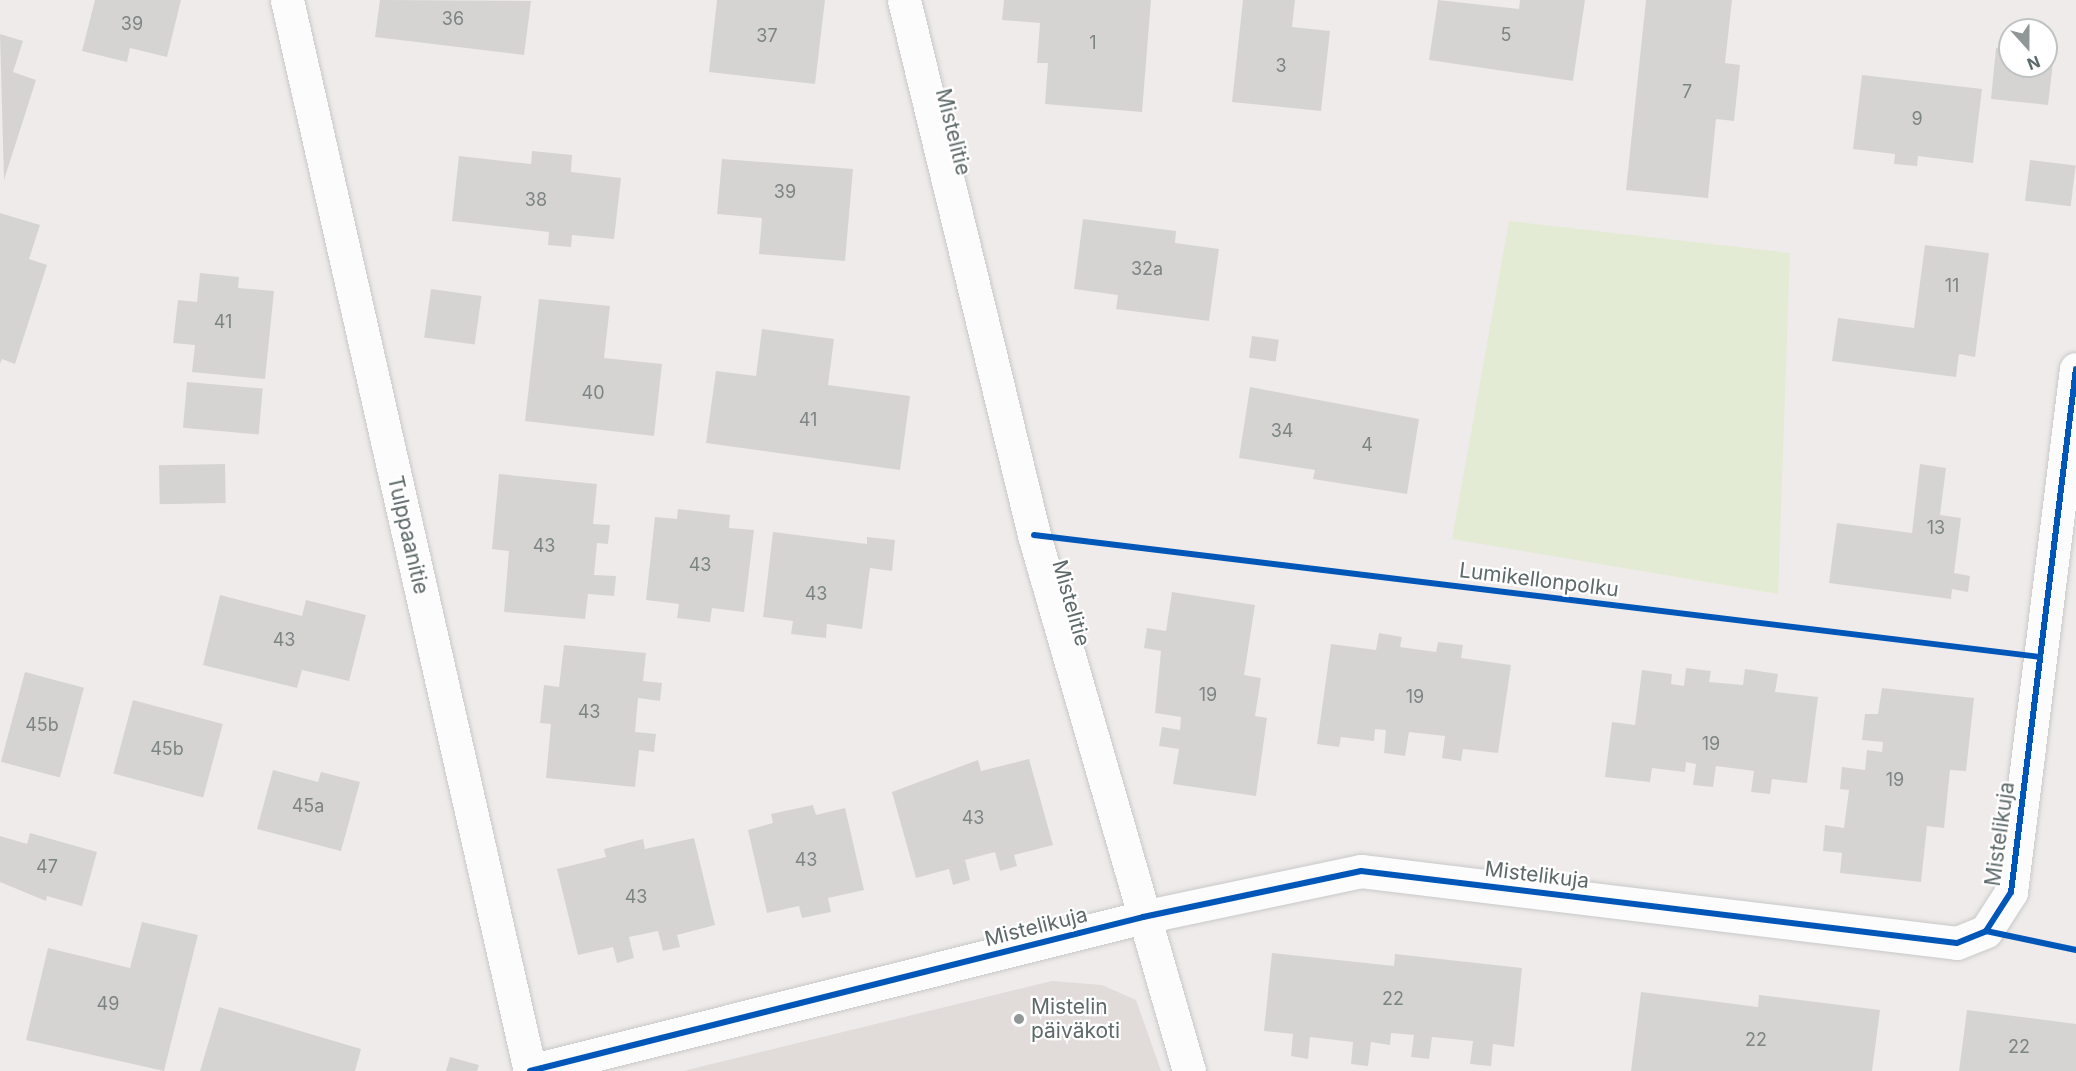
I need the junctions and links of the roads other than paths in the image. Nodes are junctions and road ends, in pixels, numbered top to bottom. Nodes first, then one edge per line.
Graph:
1 (286, 0) edge
2 (904, 0) edge
3 (2076, 369) edge
4 (1143, 917) junction
5 (530, 1071) edge
6 (1189, 1071) edge

1 - 5 street, Tulppaanitie
2 - 4 street, Mistelitie
3 - 4 street, Mistelikuja
4 - 5 street, Mistelikuja
4 - 6 street, Mistelitie

